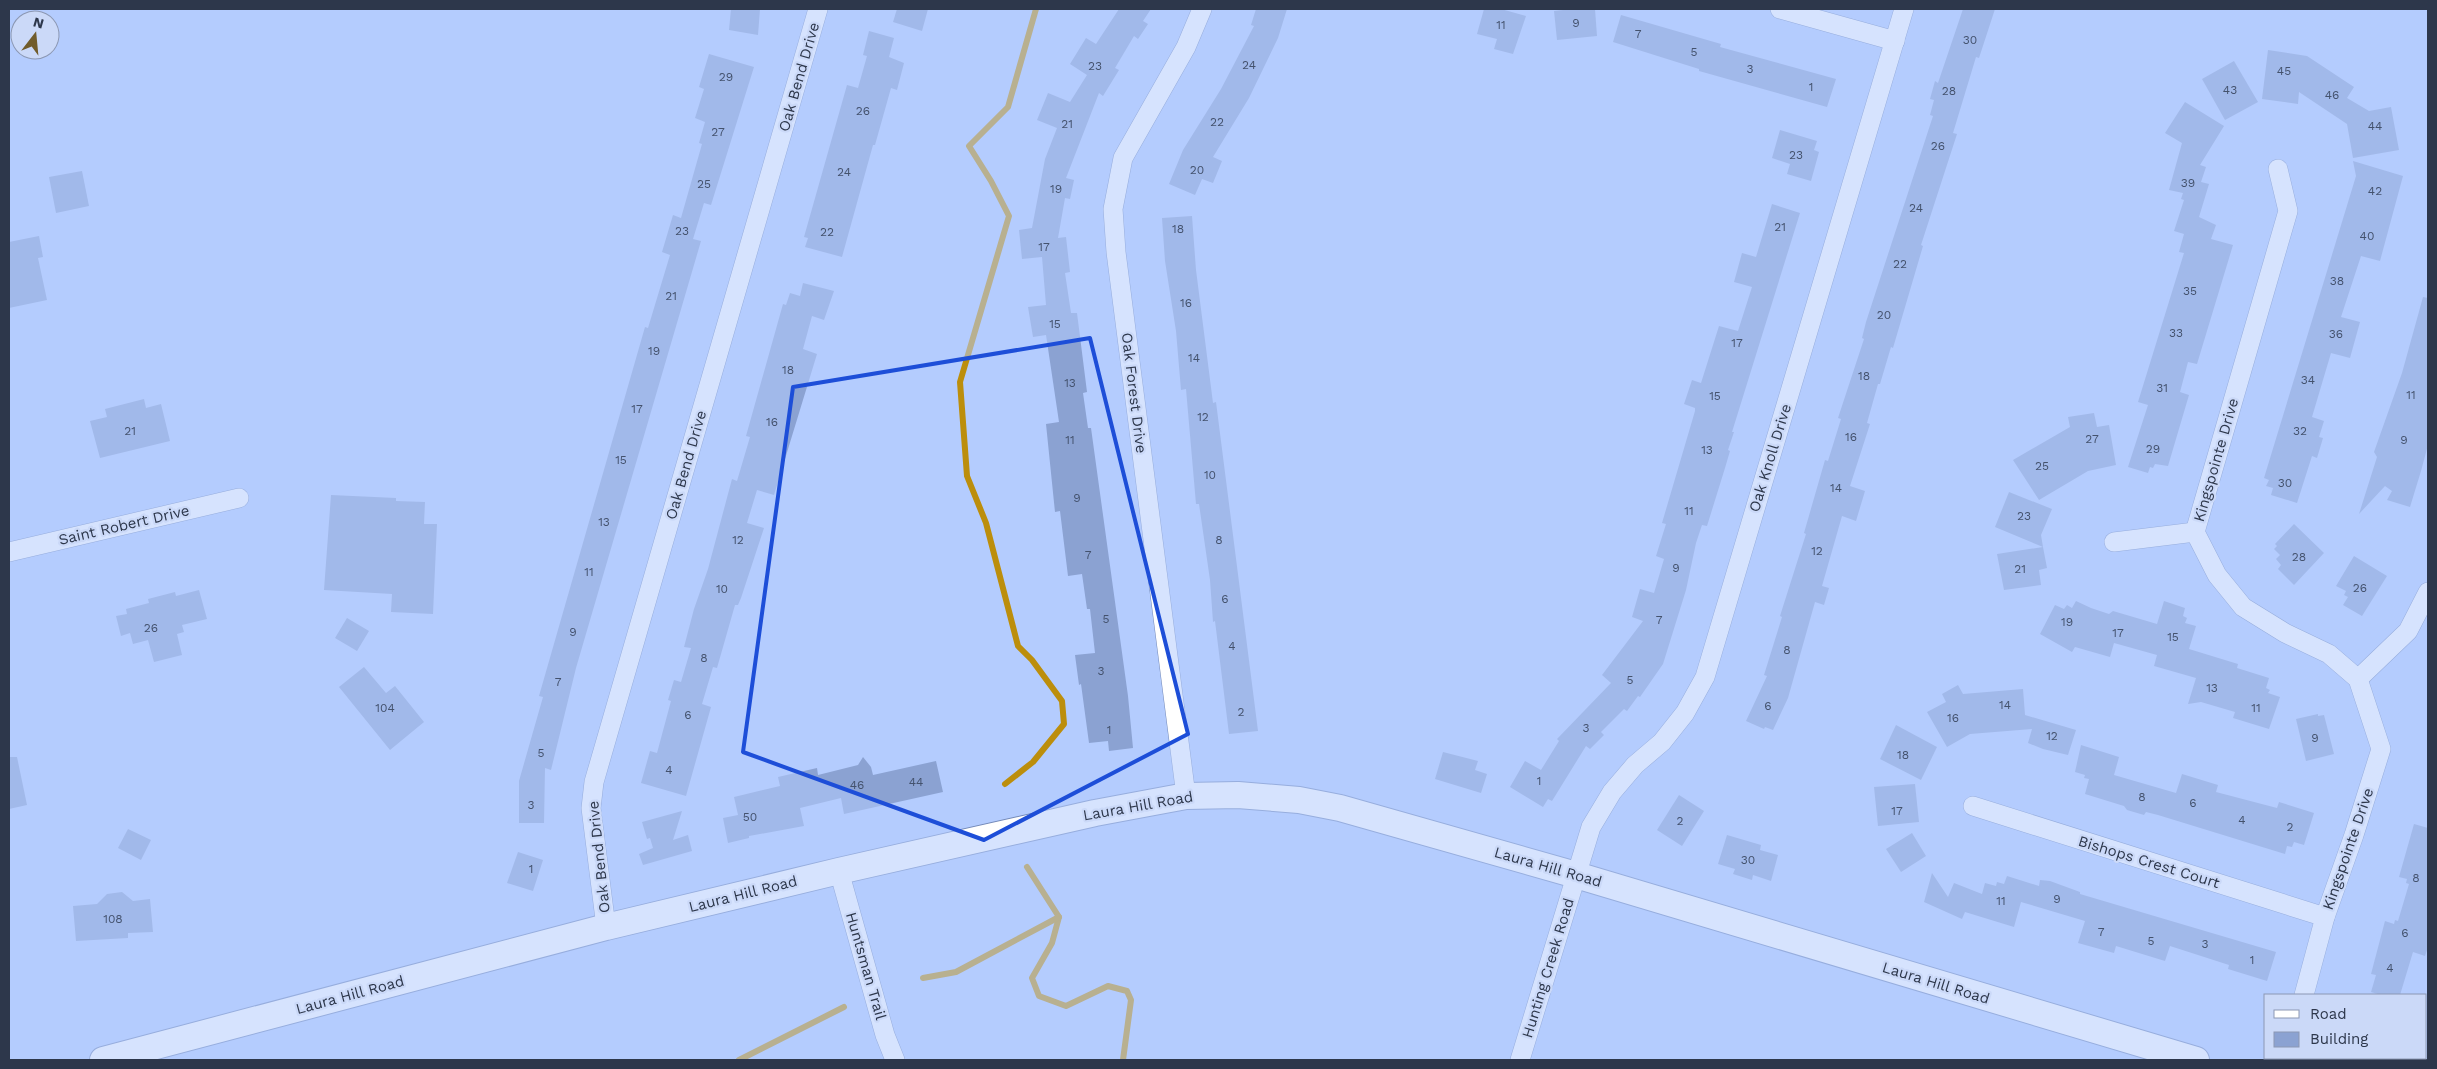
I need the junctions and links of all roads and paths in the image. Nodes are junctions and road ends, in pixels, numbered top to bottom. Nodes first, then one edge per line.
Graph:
1 (818, 9) edge
2 (1202, 9) edge
3 (1780, 9) edge
4 (1904, 9) edge
5 (1895, 41) junction
6 (2278, 169) dead end
7 (239, 498) dead end
8 (2195, 532) junction
9 (2114, 542) dead end
10 (9, 552) edge
11 (2428, 592) edge
12 (2358, 679) junction
13 (1186, 796) junction
14 (1973, 806) dead end
15 (838, 871) junction
16 (1576, 875) junction
17 (2325, 917) junction
18 (606, 927) junction
19 (2304, 994) edge
20 (135, 1056) edge
21 (103, 1060) edge
22 (895, 1060) edge
23 (1520, 1060) edge
24 (2196, 1060) edge

1 - 18 street, Oak Bend Drive
2 - 13 street, Oak Forest Drive
3 - 5 street
4 - 5 street, Oak Knoll Drive
5 - 16 street, Oak Knoll Drive
6 - 8 street, Kingspointe Drive
7 - 10 street, Saint Robert Drive
8 - 9 street
8 - 12 street, Kingspointe Drive
11 - 12 street
12 - 17 street, Kingspointe Drive
13 - 15 main road, Laura Hill Road
13 - 16 main road, Laura Hill Road
14 - 17 street, Bishops Crest Court
15 - 18 main road, Laura Hill Road
15 - 22 street, Huntsman Trail
16 - 23 street, Hunting Creek Road
16 - 24 main road, Laura Hill Road
17 - 19 street, Kingspointe Drive
18 - 20 main road, Laura Hill Road
20 - 21 main road, Laura Hill Road

